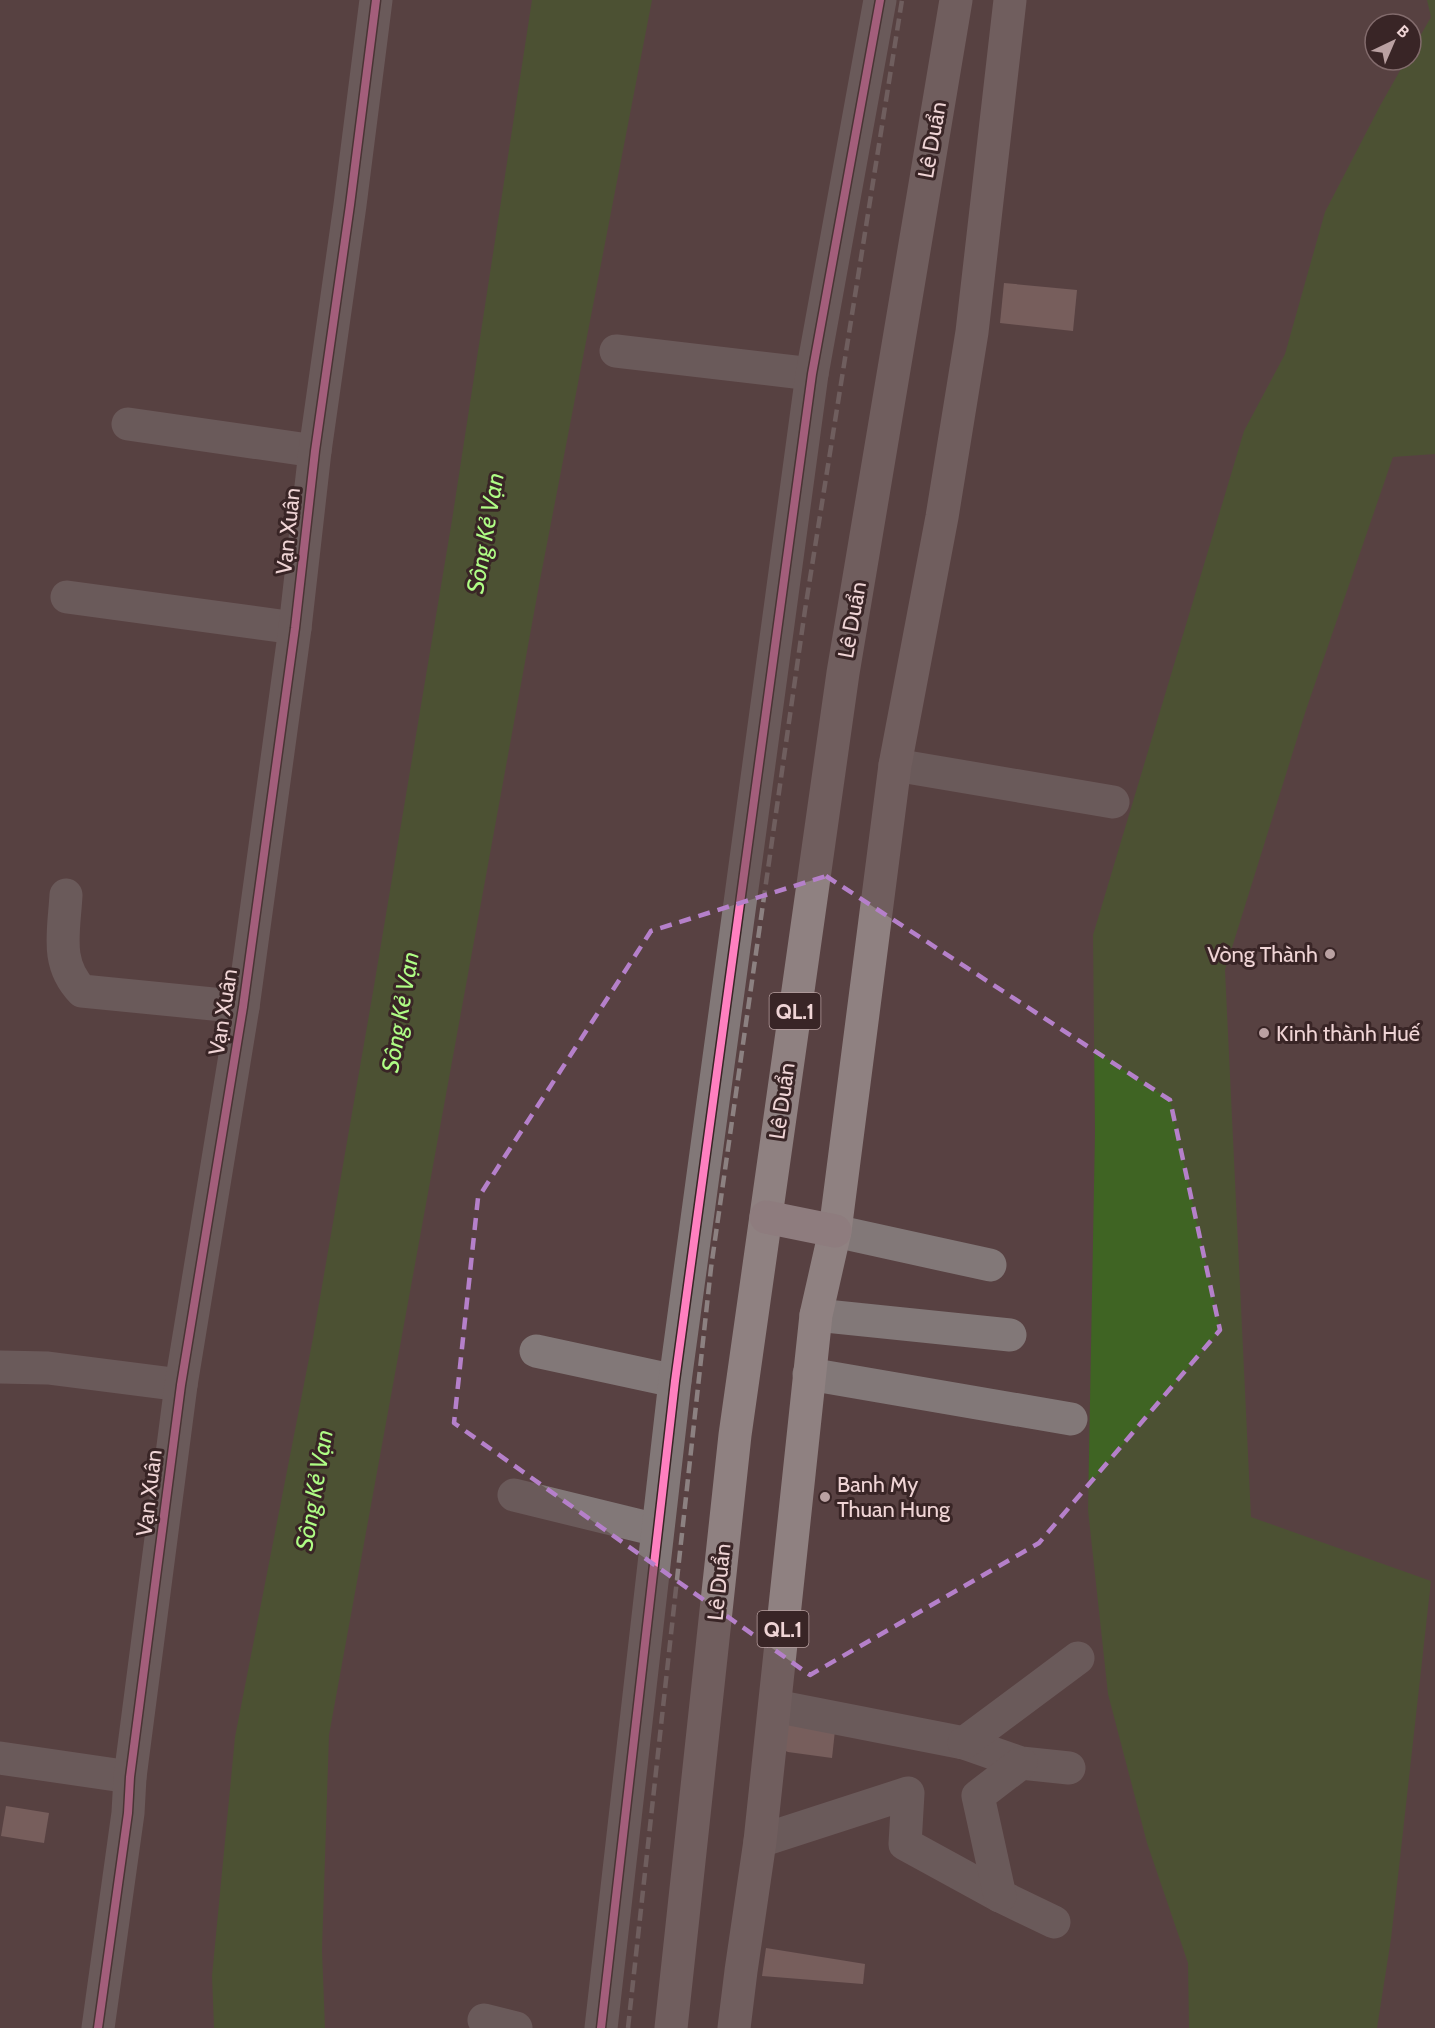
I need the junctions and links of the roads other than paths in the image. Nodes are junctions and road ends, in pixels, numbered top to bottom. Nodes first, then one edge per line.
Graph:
1 (376, 0) edge
2 (880, 0) edge
3 (956, 0) edge
4 (1010, 0) edge
5 (616, 351) dead end
6 (812, 374) junction
7 (128, 424) dead end
8 (315, 451) junction
9 (68, 597) dead end
10 (295, 628) junction
11 (895, 765) junction
12 (1113, 802) dead end
13 (66, 895) dead end
14 (243, 1007) junction
15 (766, 1216) junction
16 (835, 1231) junction
17 (990, 1265) dead end
18 (816, 1315) junction
19 (1010, 1335) dead end
20 (536, 1351) dead end
21 (0, 1367) edge
22 (809, 1374) junction
23 (675, 1381) junction
24 (182, 1385) junction
25 (1071, 1419) dead end
26 (514, 1495) dead end
27 (657, 1530) junction
28 (1078, 1658) dead end
29 (776, 1706) junction
30 (964, 1743) junction
31 (0, 1758) edge
32 (1021, 1763) junction
33 (1069, 1768) dead end
34 (130, 1777) junction
35 (760, 1841) junction
36 (999, 1896) junction
37 (1054, 1922) dead end
38 (484, 2020) dead end
39 (98, 2028) edge
40 (516, 2028) edge
41 (601, 2028) edge
42 (671, 2028) edge
43 (734, 2028) edge

1 - 8 street, Vạn Xuân
2 - 6 street
3 - 15 main road, Lê Duẩn / QL.1
4 - 11 main road, QL.1
5 - 6 street
6 - 23 street
7 - 8 street
8 - 10 street, Vạn Xuân
9 - 10 street
10 - 14 street, Vạn Xuân
11 - 12 street
11 - 16 main road, QL.1
13 - 14 street
14 - 24 street, Vạn Xuân
15 - 16 highway
15 - 42 main road, Lê Duẩn / QL.1
16 - 17 street
16 - 18 main road, QL.1
18 - 19 street
18 - 22 main road, QL.1
20 - 23 street
21 - 24 street
22 - 25 street
22 - 29 main road, QL.1
23 - 27 street
24 - 34 street, Vạn Xuân
26 - 27 street
27 - 41 street
28 - 30 street
29 - 30 street
29 - 35 main road, QL.1
30 - 32 street
31 - 34 street
32 - 33 street
32 - 36 street
34 - 39 street, Vạn Xuân
35 - 36 street
35 - 43 main road, QL.1
36 - 37 street
38 - 40 street

